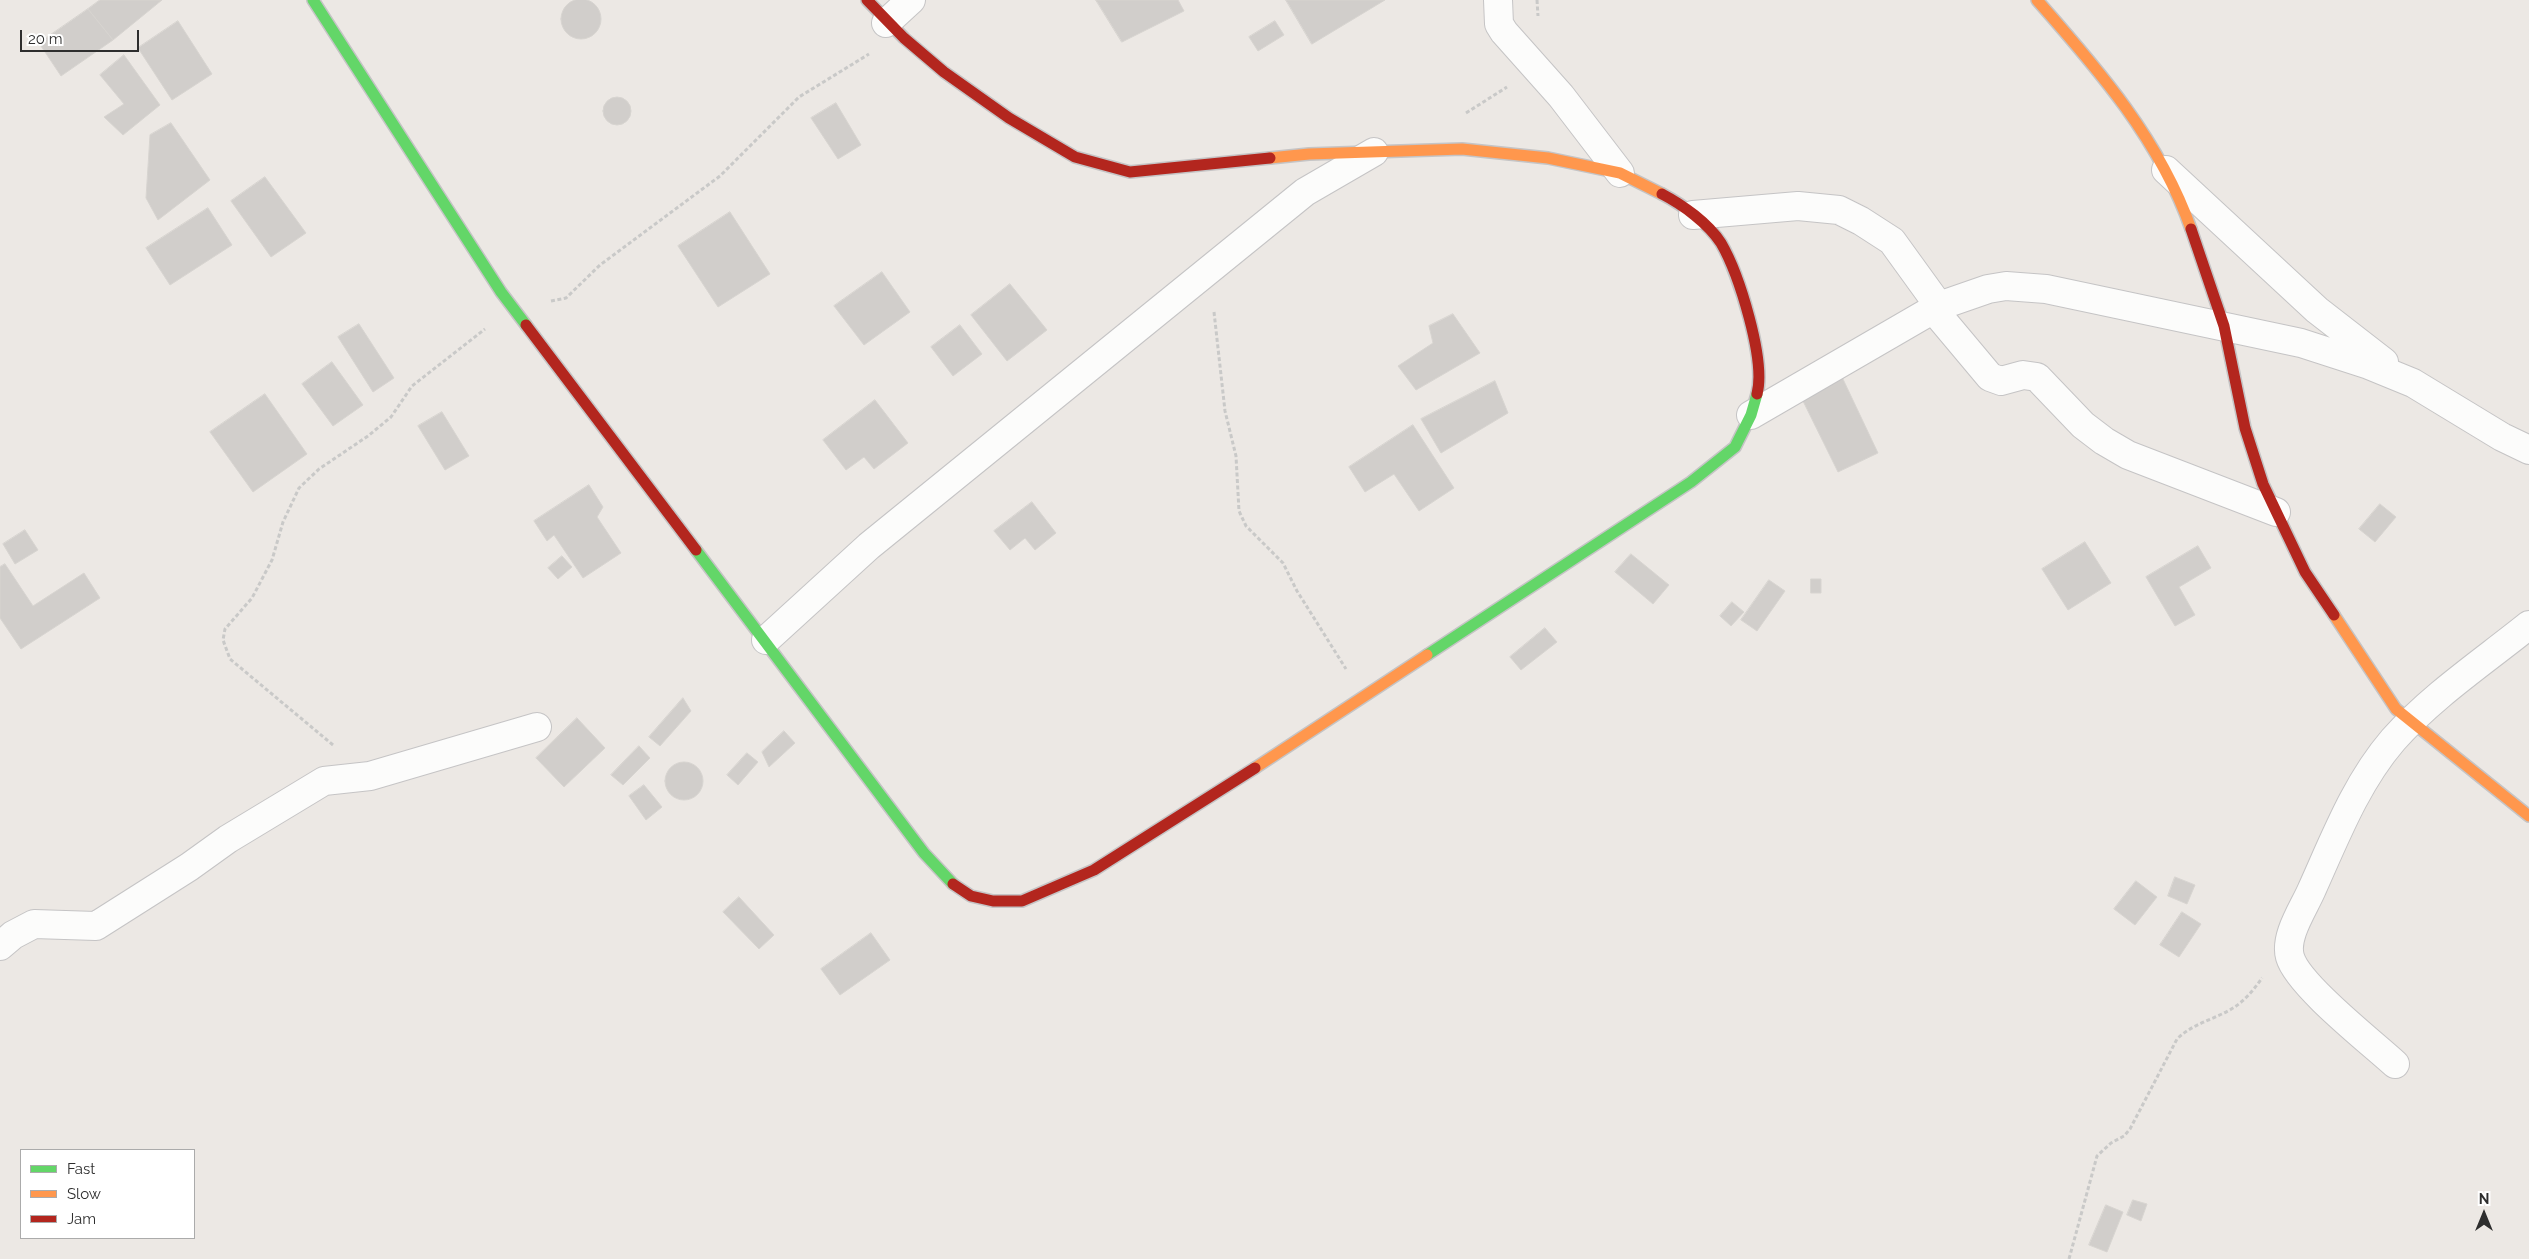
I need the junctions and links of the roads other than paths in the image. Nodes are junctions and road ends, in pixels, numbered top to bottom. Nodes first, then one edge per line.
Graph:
1 (313, 0) edge
2 (867, 0) edge
3 (911, 0) edge
4 (1498, 0) edge
5 (2037, 0) edge
6 (894, 29) junction
7 (1374, 152) junction
8 (2166, 170) junction
9 (1620, 173) junction
10 (1693, 215) junction
11 (1936, 308) junction
12 (2224, 326) junction
13 (2413, 383) junction
14 (1751, 415) junction
15 (2529, 450) edge
16 (2276, 512) junction
17 (2529, 625) edge
18 (766, 640) junction
19 (2411, 722) junction
20 (537, 728) dead end
21 (2529, 816) edge
22 (0, 946) edge
23 (2395, 1064) dead end

1 - 18 street
2 - 6 street
3 - 6 street
4 - 9 street
5 - 8 street
6 - 7 street
7 - 9 street
7 - 18 street
8 - 12 street
8 - 13 street
9 - 10 street
10 - 11 street
10 - 14 street
11 - 12 street
11 - 14 street
11 - 16 street
12 - 13 street
12 - 16 street
13 - 15 street
14 - 18 street
16 - 19 street
17 - 19 street
19 - 21 street
19 - 23 street
20 - 22 street

